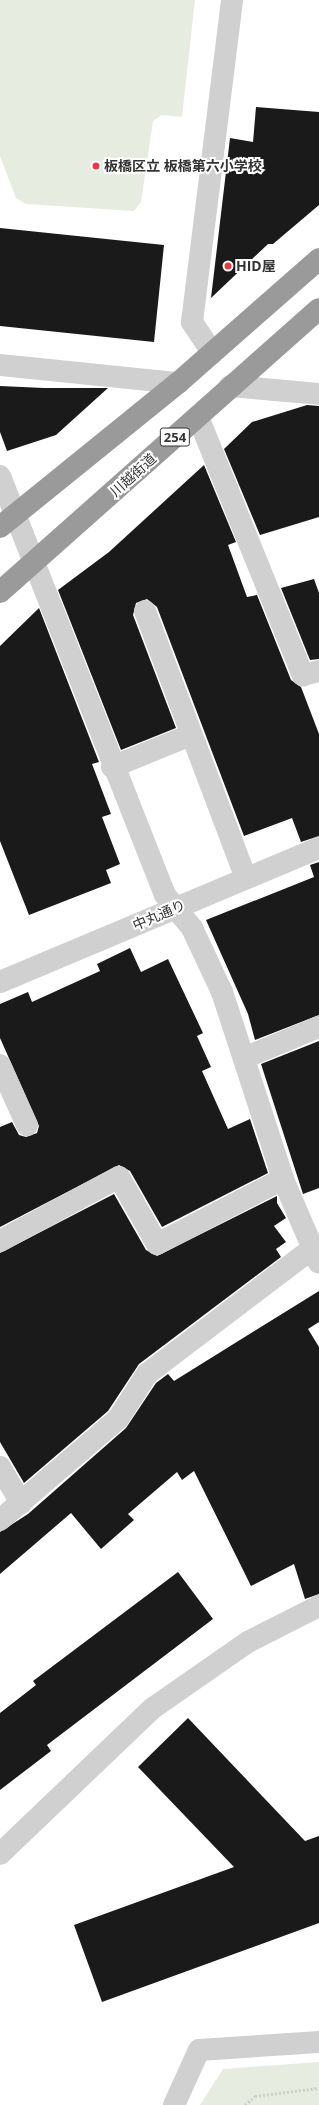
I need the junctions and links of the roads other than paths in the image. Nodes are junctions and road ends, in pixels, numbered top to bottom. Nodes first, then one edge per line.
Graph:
1 (232, 0) edge
2 (319, 259) edge
3 (319, 310) edge
4 (212, 352) junction
5 (0, 365) edge
6 (178, 383) junction
7 (230, 386) junction
8 (319, 394) edge
9 (198, 416) junction
10 (0, 476) edge
11 (16, 513) junction
12 (0, 527) edge
13 (32, 565) junction
14 (0, 592) edge
15 (145, 611) dead end
16 (319, 670) edge
17 (191, 736) junction
18 (112, 767) junction
19 (319, 848) edge
20 (246, 878) junction
21 (176, 907) junction
22 (0, 982) edge
23 (319, 1027) edge
24 (244, 1058) junction
25 (0, 1065) edge
26 (27, 1125) dead end
27 (283, 1178) junction
28 (0, 1241) edge
29 (316, 1256) edge
30 (0, 1467) edge
31 (21, 1503) junction
32 (0, 1520) edge
33 (319, 1606) edge
34 (0, 1854) edge
35 (319, 2042) edge
36 (174, 2105) edge

1 - 4 street
2 - 4 highway
3 - 7 highway, 川越街道 / 254
4 - 6 highway
5 - 6 street
6 - 11 highway
7 - 8 street
7 - 9 highway, 川越街道 / 254
9 - 13 highway, 川越街道 / 254
9 - 16 street
10 - 11 street
11 - 12 highway
11 - 13 street
13 - 14 highway, 川越街道 / 254
13 - 18 street
15 - 17 street
17 - 18 street
17 - 20 street
18 - 21 street
19 - 20 street, 中丸通り
20 - 21 street, 中丸通り
21 - 22 street, 中丸通り
21 - 24 street
23 - 24 street
24 - 27 street
25 - 26 street
27 - 28 street
27 - 29 street
29 - 31 street
30 - 31 street
31 - 32 street
33 - 34 street
35 - 36 street

